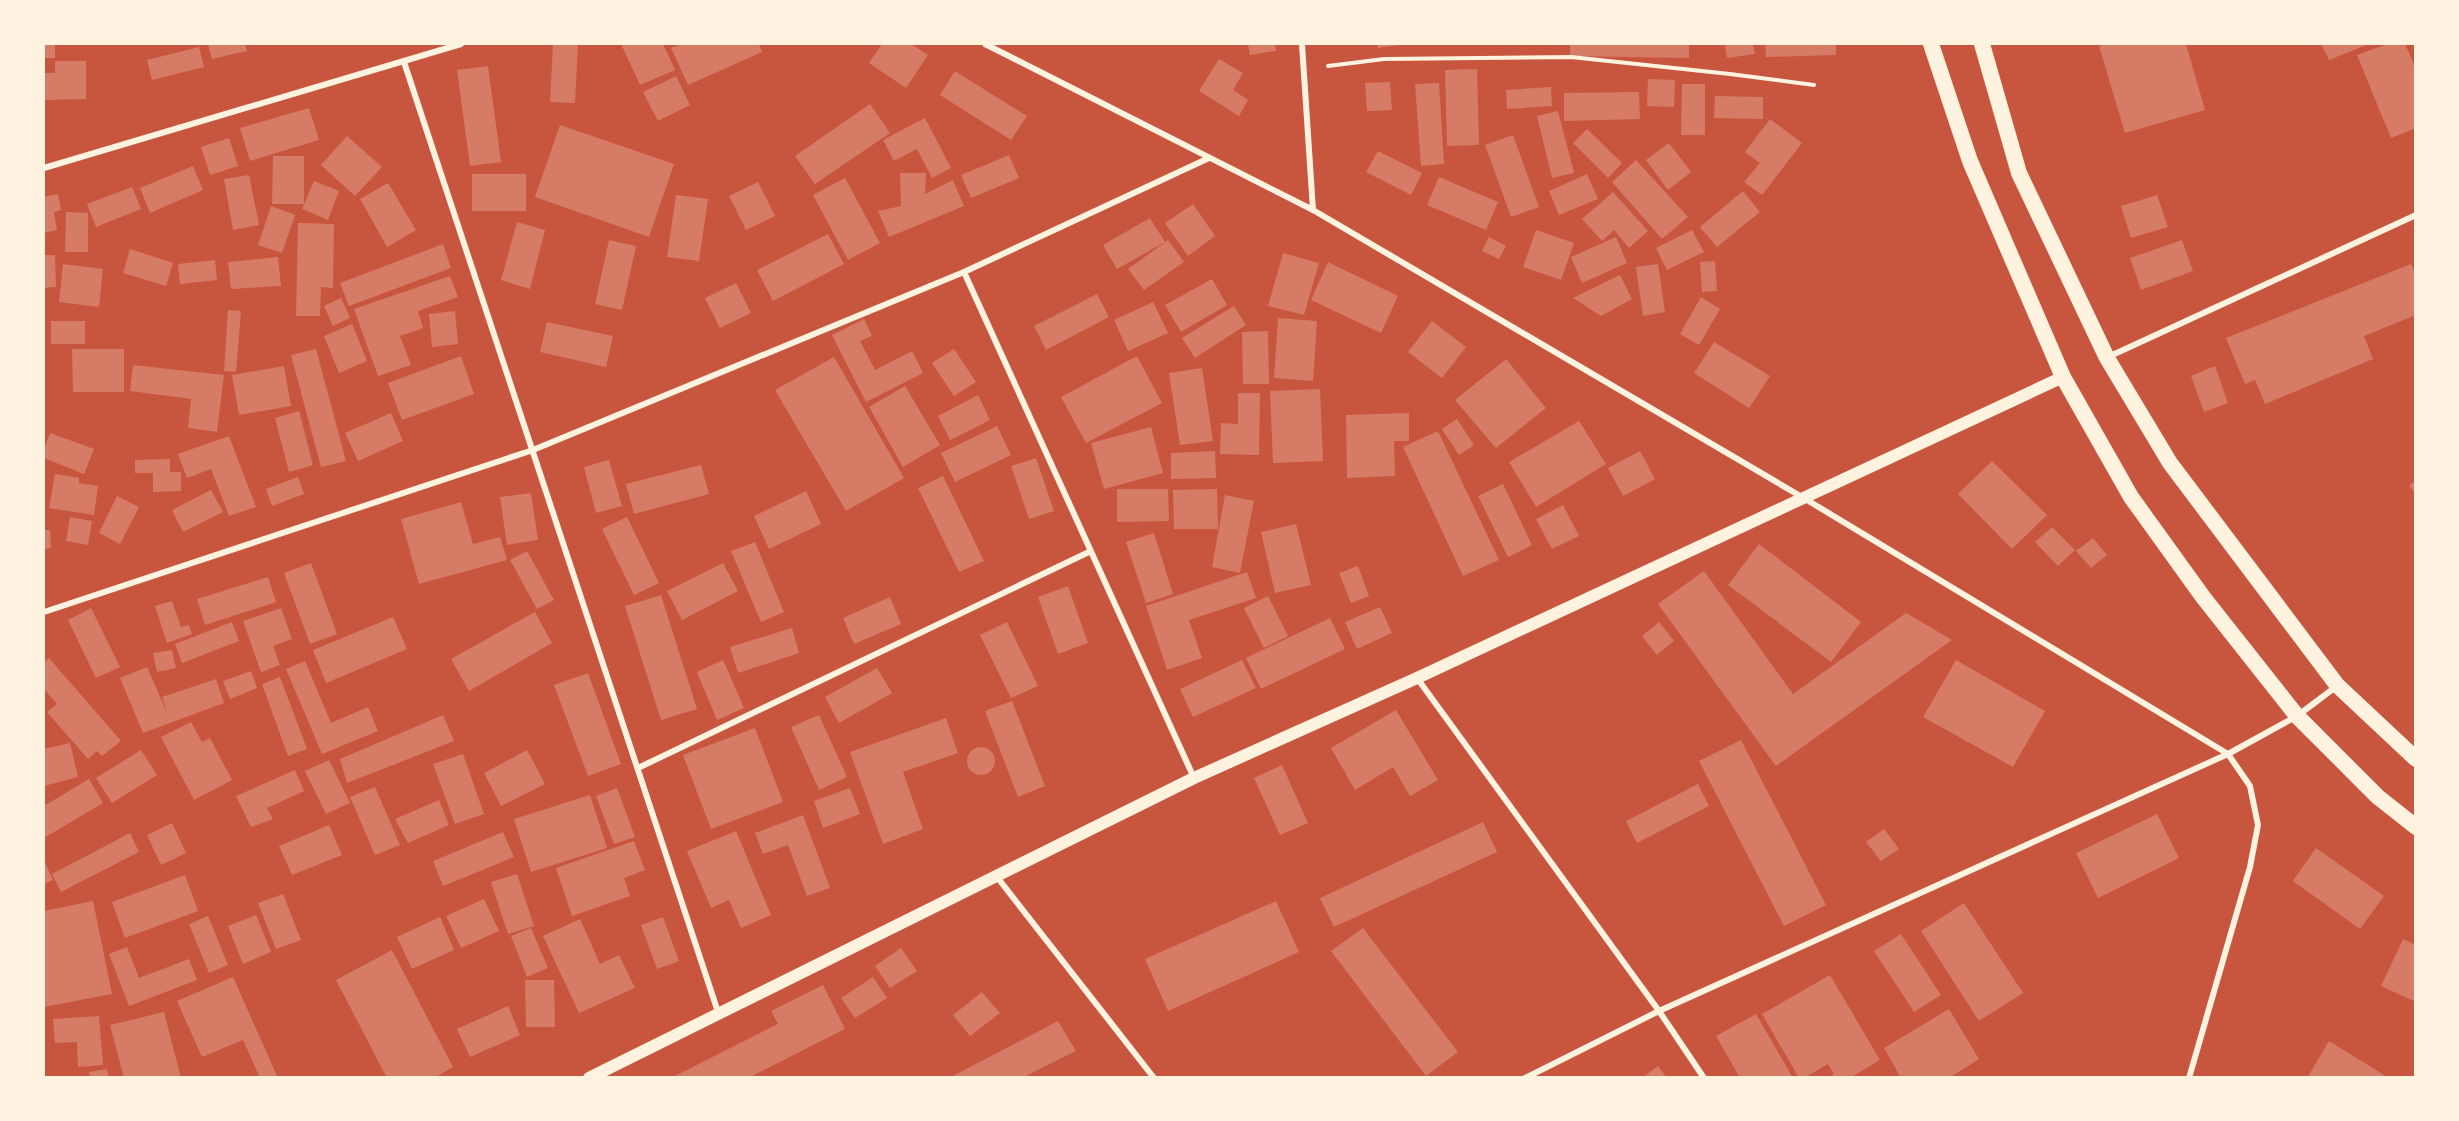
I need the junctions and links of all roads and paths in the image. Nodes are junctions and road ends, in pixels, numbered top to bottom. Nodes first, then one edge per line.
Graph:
1 (461, 44) edge
2 (985, 44) edge
3 (1302, 44) edge
4 (1931, 44) edge
5 (1982, 44) edge
6 (404, 62) junction
7 (1304, 69) junction
8 (1814, 85) dead end
9 (1209, 158) junction
10 (44, 168) edge
11 (1313, 210) junction
12 (2415, 216) edge
13 (964, 272) junction
14 (2107, 358) junction
15 (2063, 377) junction
16 (533, 450) junction
17 (1802, 497) junction
18 (1091, 551) junction
19 (44, 612) edge
20 (1417, 678) junction
21 (2337, 685) junction
22 (2297, 716) junction
23 (2228, 754) junction
24 (2415, 759) edge
25 (638, 768) junction
26 (1194, 778) junction
27 (2415, 827) edge
28 (997, 878) junction
29 (1659, 1011) junction
30 (718, 1012) junction
31 (607, 1074) edge
32 (589, 1077) edge
33 (1154, 1077) edge
34 (1525, 1077) edge
35 (1704, 1077) edge
36 (2189, 1077) edge

1 - 6 street
2 - 9 street
3 - 7 street
4 - 15 highway
5 - 14 highway
6 - 10 street
6 - 16 street
7 - 8 path
7 - 11 street
9 - 11 street
9 - 13 street
11 - 17 street
12 - 14 street
13 - 16 street
13 - 18 street
14 - 21 highway
15 - 17 main road
15 - 22 highway
16 - 19 street
16 - 25 street
17 - 20 main road
17 - 23 street
18 - 25 street
18 - 26 street
20 - 26 main road
20 - 29 street
21 - 22 street
21 - 24 highway
22 - 23 street
22 - 27 highway
23 - 29 street
23 - 36 street
25 - 30 street
26 - 28 main road
28 - 30 main road
28 - 33 street
29 - 34 street
29 - 35 street
30 - 31 main road
31 - 32 main road

